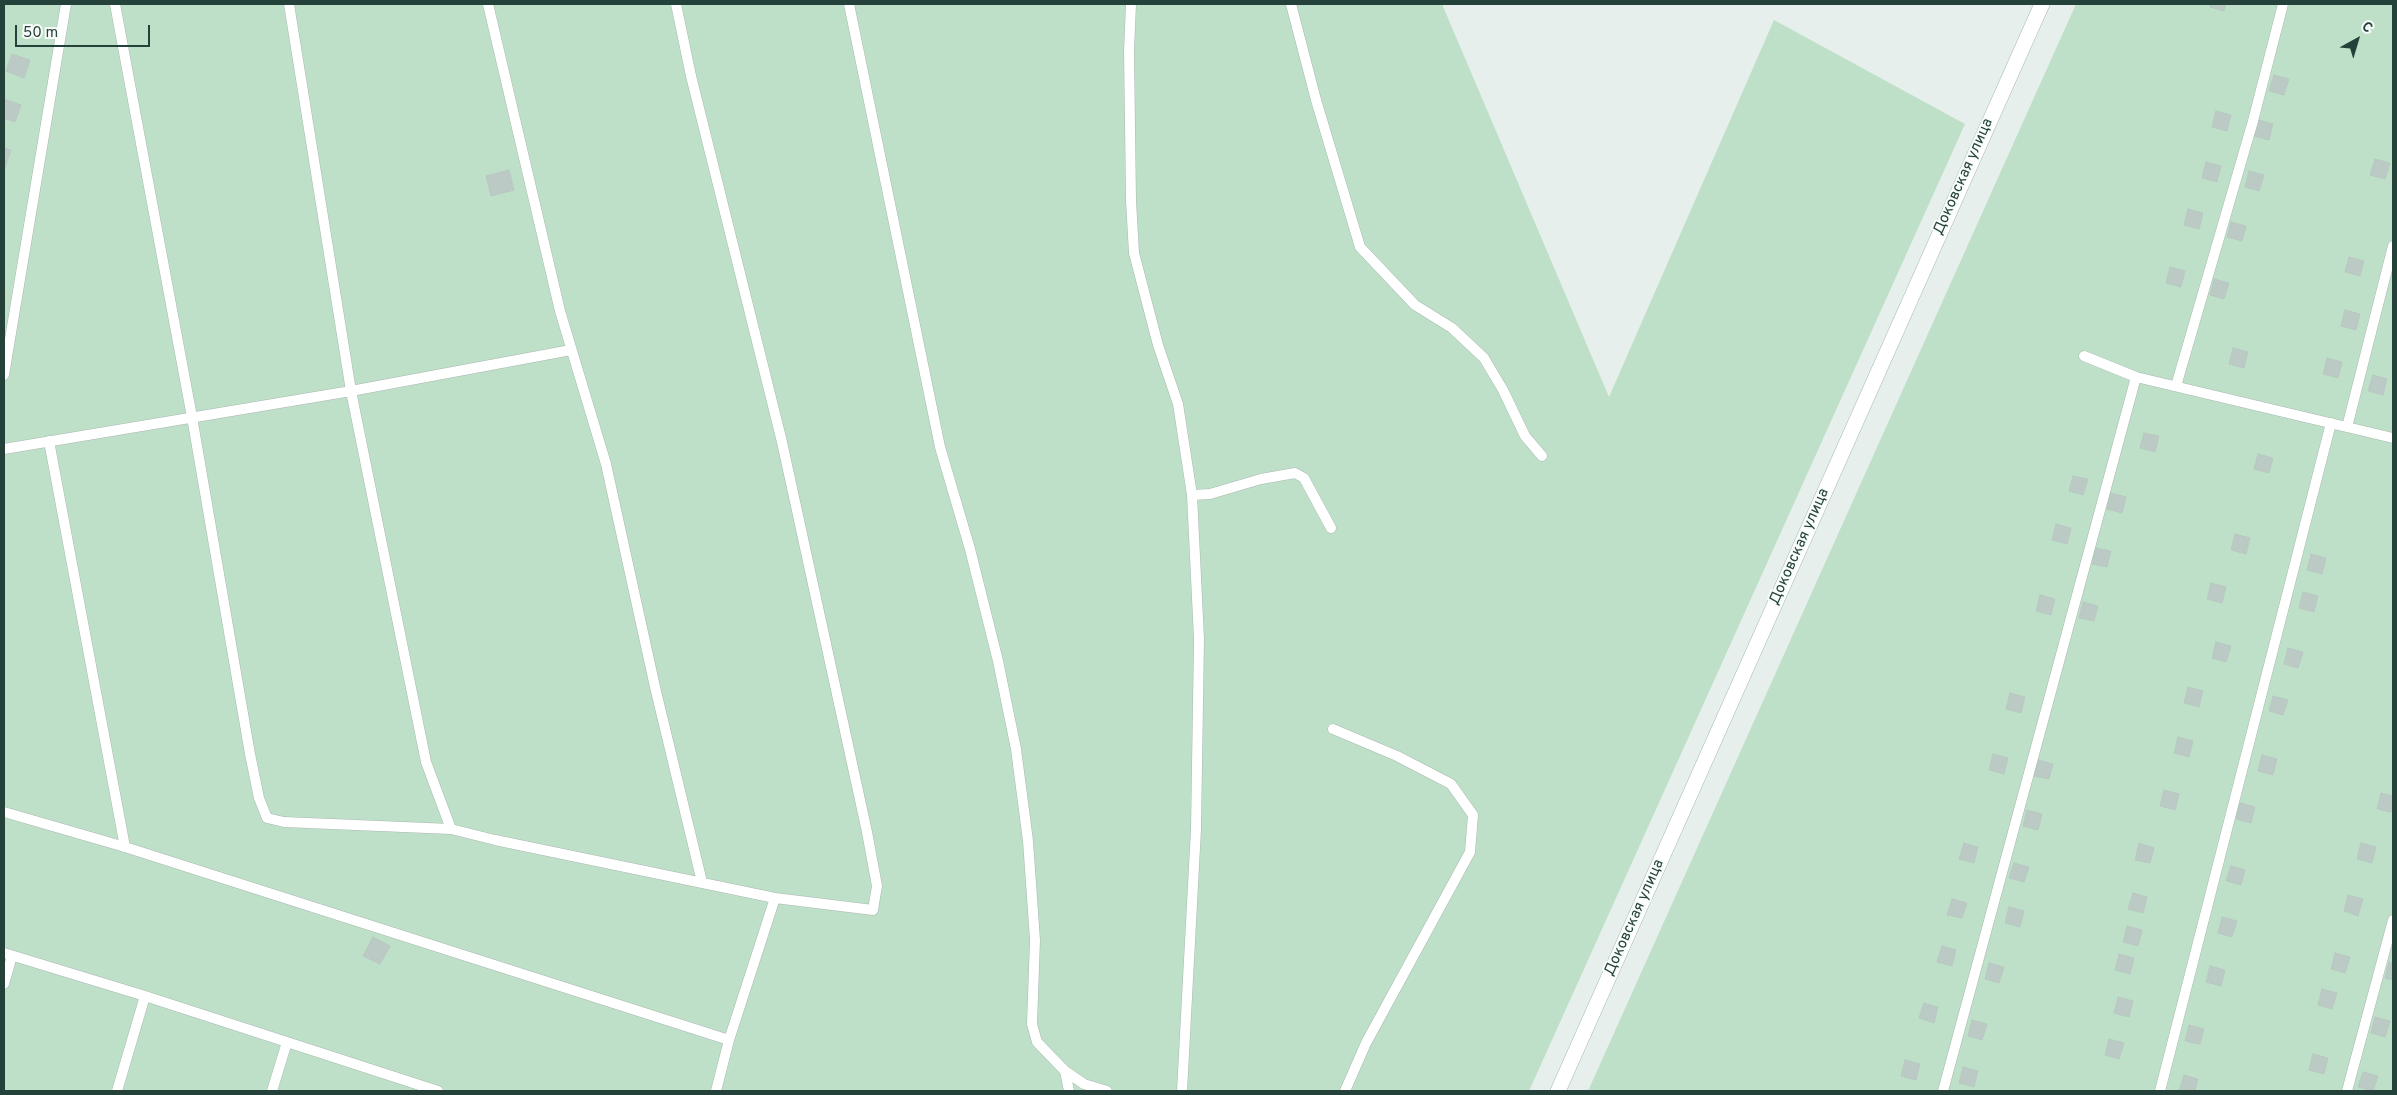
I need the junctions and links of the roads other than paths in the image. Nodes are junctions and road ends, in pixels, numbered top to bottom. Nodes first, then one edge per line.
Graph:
1 (66, 4) edge
2 (115, 4) edge
3 (289, 4) edge
4 (488, 4) edge
5 (676, 4) edge
6 (849, 4) edge
7 (1131, 4) edge
8 (1291, 4) edge
9 (2042, 4) edge
10 (2283, 4) edge
11 (2393, 246) edge
12 (572, 350) junction
13 (2084, 356) dead end
14 (4, 375) edge
15 (2136, 377) junction
16 (2176, 386) junction
17 (351, 391) junction
18 (192, 417) junction
19 (2331, 423) junction
20 (2347, 427) junction
21 (2393, 438) edge
22 (49, 441) junction
23 (4, 448) edge
24 (1542, 456) dead end
25 (1192, 495) junction
26 (1332, 528) dead end
27 (1333, 729) dead end
28 (4, 812) edge
29 (451, 829) junction
30 (125, 847) junction
31 (702, 882) junction
32 (775, 898) junction
33 (2393, 920) edge
34 (8, 954) edge
35 (4, 984) edge
36 (145, 996) junction
37 (729, 1040) junction
38 (288, 1042) junction
39 (1065, 1070) junction
40 (419, 1088) edge
41 (117, 1091) edge
42 (272, 1091) edge
43 (438, 1091) edge
44 (716, 1091) edge
45 (1069, 1091) edge
46 (1107, 1091) edge
47 (1182, 1091) edge
48 (1345, 1091) edge
49 (1558, 1091) edge
50 (1943, 1091) edge
51 (2160, 1091) edge
52 (2347, 1091) edge

1 - 14 lane
2 - 18 lane
3 - 17 lane
4 - 12 lane
5 - 32 lane
6 - 39 lane
7 - 25 lane
8 - 24 lane
9 - 49 street, Доковская улица
10 - 16 lane
11 - 20 lane
12 - 17 lane
12 - 31 lane
13 - 15 lane
15 - 16 lane
15 - 50 lane
16 - 19 lane
17 - 18 lane
17 - 29 lane
18 - 22 lane
18 - 29 lane
19 - 20 lane
19 - 51 lane
20 - 21 lane
22 - 23 lane
22 - 30 lane
25 - 26 lane
25 - 47 lane
27 - 48 lane
28 - 30 lane
29 - 31 lane
30 - 37 lane
31 - 32 lane
32 - 37 lane
33 - 52 lane
34 - 35 lane
34 - 36 lane
36 - 38 lane
36 - 41 lane
37 - 44 lane
38 - 40 lane
38 - 42 lane
39 - 45 lane
39 - 46 lane
40 - 43 lane

